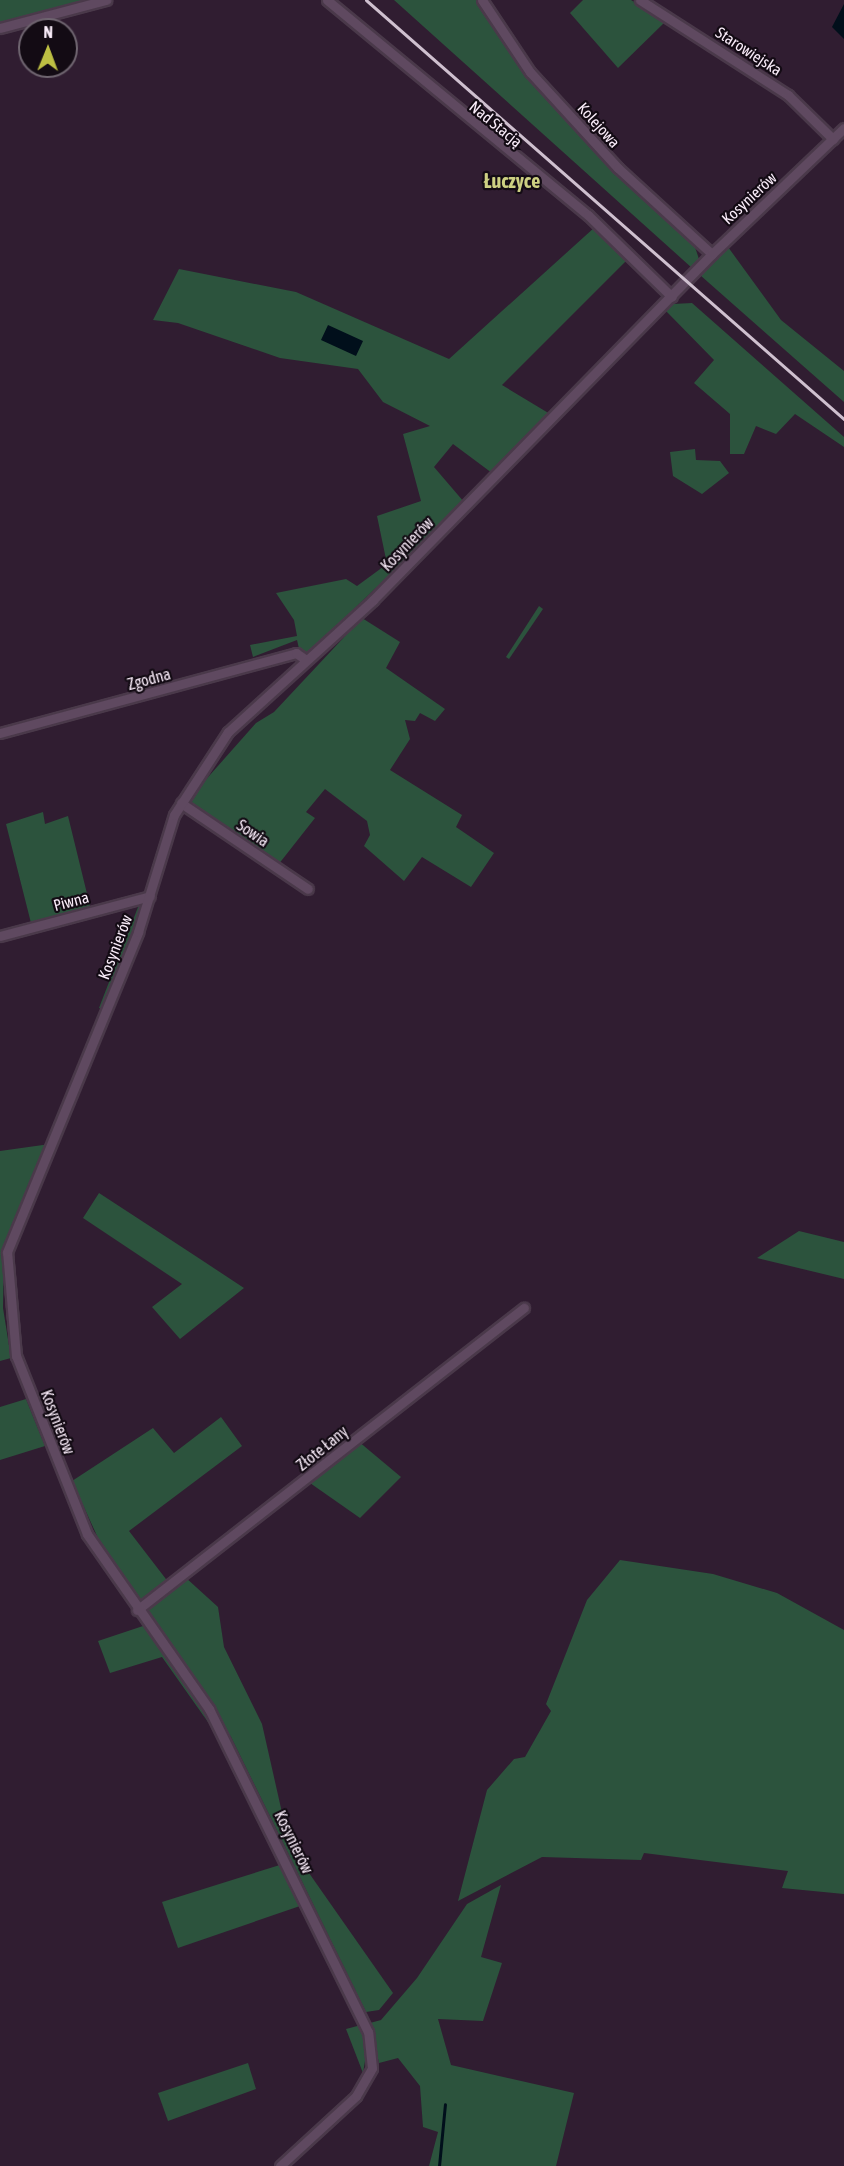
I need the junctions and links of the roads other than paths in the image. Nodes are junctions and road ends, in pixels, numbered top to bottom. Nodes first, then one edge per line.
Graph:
1 (106, 0) edge
2 (327, 0) edge
3 (482, 0) edge
4 (640, 0) edge
5 (0, 28) edge
6 (844, 128) edge
7 (833, 140) junction
8 (712, 254) junction
9 (672, 297) junction
10 (305, 659) junction
11 (0, 734) edge
12 (181, 803) junction
13 (308, 889) dead end
14 (150, 896) junction
15 (0, 936) edge
16 (524, 1308) dead end
17 (137, 1610) junction
18 (280, 2166) edge

1 - 5 street
2 - 9 street, Nad Stacją
3 - 8 street, Kolejowa
4 - 7 street, Starowiejska
6 - 7 street, Kosynierów
7 - 8 street, Kosynierów
8 - 9 street, Kosynierów
9 - 10 street, Kosynierów
10 - 11 street, Zgodna
10 - 12 street, Kosynierów
12 - 13 street, Sowia
12 - 14 street, Kosynierów
14 - 15 street, Piwna
14 - 17 street, Kosynierów
16 - 17 street, Złote Łany
17 - 18 street, Kosynierów

